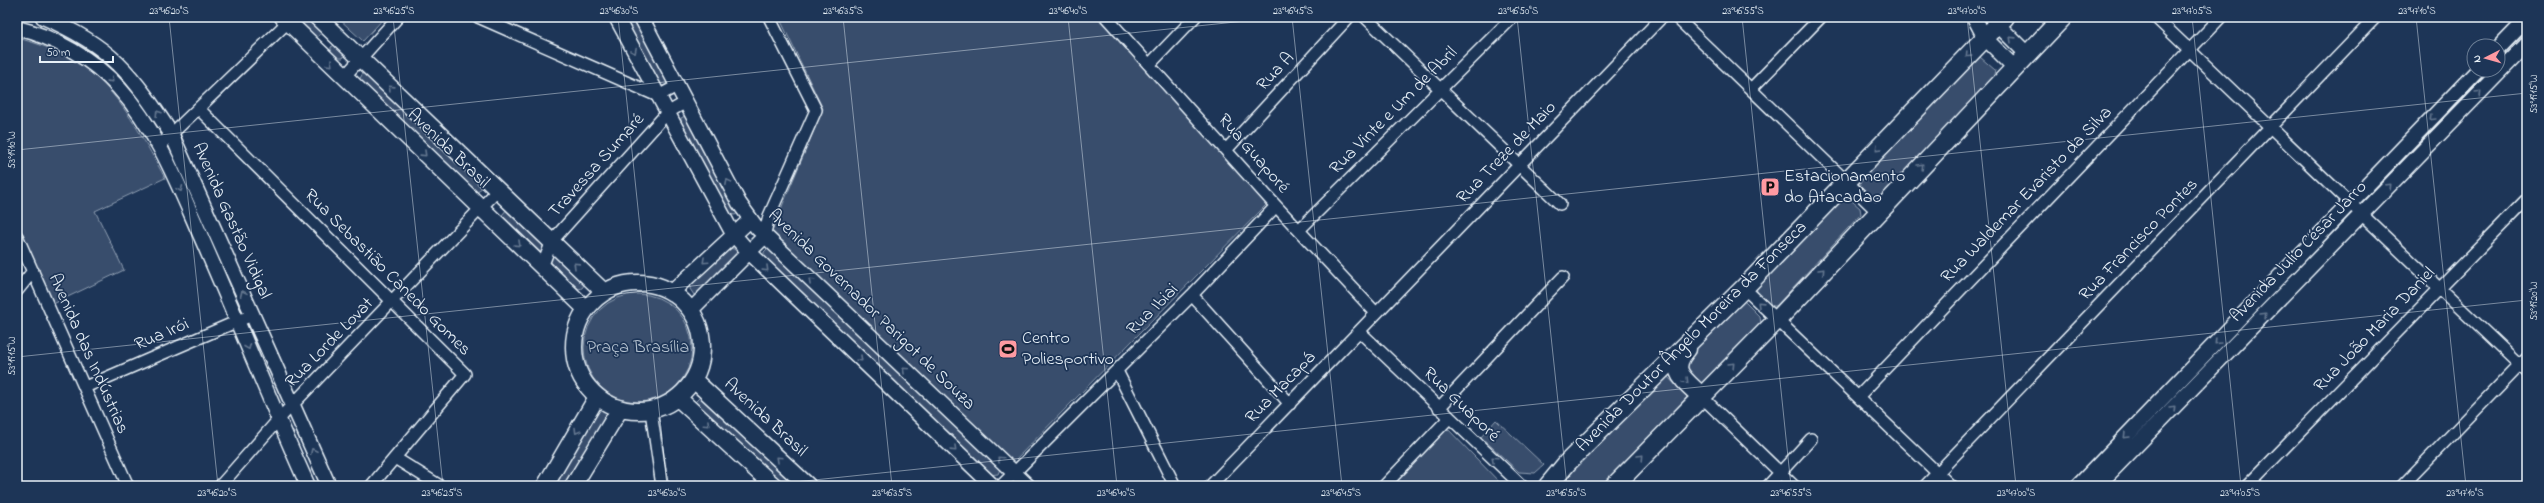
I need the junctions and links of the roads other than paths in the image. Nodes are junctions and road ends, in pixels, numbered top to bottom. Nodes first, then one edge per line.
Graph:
1 (43, 17) edge
2 (317, 17) edge
3 (398, 17) edge
4 (478, 17) edge
5 (616, 17) edge
6 (641, 17) edge
7 (768, 17) edge
8 (1106, 17) edge
9 (1195, 17) edge
10 (1349, 17) edge
11 (1365, 17) edge
12 (1513, 17) edge
13 (1662, 17) edge
14 (1676, 17) edge
15 (1821, 17) edge
16 (1974, 17) edge
17 (2063, 17) edge
18 (2155, 17) edge
19 (2221, 17) edge
20 (2376, 17) edge
21 (2527, 19) edge
22 (285, 20) edge
23 (1998, 20) edge
24 (17, 28) edge
25 (330, 29) junction
26 (1985, 38) junction
27 (2506, 41) edge
28 (308, 42) junction
29 (2527, 44) edge
30 (2189, 50) junction
31 (2027, 54) junction
32 (362, 59) junction
33 (1150, 64) junction
34 (2014, 67) junction
35 (344, 77) junction
36 (2470, 78) edge
37 (678, 86) junction
38 (1752, 88) junction
39 (1441, 89) junction
40 (658, 96) junction
41 (686, 102) junction
42 (199, 109) junction
43 (667, 113) junction
44 (2270, 128) junction
45 (172, 135) junction
46 (159, 146) junction
47 (1227, 149) junction
48 (1519, 165) junction
49 (1846, 180) junction
50 (498, 190) junction
51 (2527, 199) edge
52 (1560, 204) dead end
53 (2351, 204) junction
54 (1276, 206) junction
55 (482, 209) junction
56 (1878, 212) junction
57 (2362, 214) junction
58 (770, 216) junction
59 (750, 220) junction
60 (1299, 230) junction
61 (733, 234) junction
62 (17, 236) edge
63 (764, 237) junction
64 (552, 241) junction
65 (749, 252) junction
66 (542, 267) junction
67 (33, 272) junction
68 (1563, 277) dead end
69 (1744, 288) junction
70 (2439, 288) junction
71 (17, 291) edge
72 (604, 292) junction
73 (672, 292) junction
74 (1192, 295) junction
75 (392, 303) junction
76 (586, 309) junction
77 (691, 310) junction
78 (1376, 313) junction
79 (252, 315) junction
80 (1777, 320) junction
81 (238, 321) junction
82 (1360, 332) junction
83 (1691, 340) junction
84 (2524, 365) edge
85 (1117, 371) junction
86 (694, 380) junction
87 (85, 387) junction
88 (597, 397) junction
89 (1702, 397) junction
90 (1858, 397) junction
91 (678, 398) junction
92 (1290, 404) junction
93 (292, 406) junction
94 (1439, 408) junction
95 (620, 409) junction
96 (651, 411) junction
97 (1450, 418) junction
98 (278, 420) junction
99 (1811, 439) dead end
100 (395, 458) junction
101 (1014, 472) junction
102 (1780, 473) junction
103 (1938, 473) junction
104 (128, 486) edge
105 (220, 486) edge
106 (308, 486) edge
107 (329, 486) edge
108 (371, 486) edge
109 (440, 486) edge
110 (545, 486) edge
111 (573, 486) edge
112 (662, 486) edge
113 (774, 486) edge
114 (808, 486) edge
115 (993, 486) edge
116 (1000, 486) edge
117 (1028, 486) edge
118 (1175, 486) edge
119 (1210, 486) edge
120 (1384, 486) edge
121 (1522, 486) edge
122 (1548, 486) edge
123 (1614, 486) edge
124 (1768, 486) edge
125 (1794, 486) edge
126 (1925, 486) edge
127 (1951, 486) edge
128 (2078, 486) edge
129 (2097, 486) edge
130 (2248, 486) edge
131 (2402, 486) edge

45 -> 1 street, Avenida Gastão Vidigal
2 - 25 main road, Avenida Brasil
3 - 32 street
4 - 40 street
5 -> 40 street
6 - 37 street, Avenida Governador Parigot de Souza
7 - 58 street
8 - 33 street, Rua Guaporé
9 - 33 street
10 - 47 street, Rua A
11 - 39 street
12 - 39 street, Rua Vinte e Um de Abril
13 - 48 street, Rua Treze de Maio
14 - 38 street
15 - 38 street
16 - 26 street
17 - 31 main road
18 - 30 street
19 - 30 street, Rua Waldemar Evaristo da Silva
20 - 44 street, Rua Francisco Pontes
21 - 27 street
22 - 28 main road, Avenida Brasil
22 - 42 street
23 - 26 main road, Avenida Doutor Ângelo Moreira da Fonseca
31 -> 23 street
24 -> 46 street, Avenida Gastão Vidigal
25 - 28 main road
25 - 32 main road, Avenida Brasil
26 - 34 street
26 -> 49 main road, Avenida Doutor Ângelo Moreira da Fonseca
28 -> 35 main road, Avenida Brasil
57 -> 29 street, Avenida Julio César Jarro
30 - 44 street
30 - 90 street, Rua Waldemar Evaristo da Silva
31 - 34 main road
32 - 35 street
50 -> 32 main road, Avenida Brasil
33 - 47 street, Rua Guaporé
56 -> 34 main road
35 -> 55 main road, Avenida Brasil
36 -> 53 street, Avenida Julio César Jarro
37 - 40 street
37 - 41 street, Avenida Governador Parigot de Souza
38 - 49 street
39 - 48 street
39 - 60 street, Rua Vinte e Um de Abril
40 - 43 street
41 - 43 street, Travessa Sumaré
59 -> 41 street, Avenida Governador Parigot de Souza
42 - 45 street
42 - 75 street, Rua Sebastião Canedo Gomes
43 - 61 street
43 - 64 street, Travessa Sumaré
44 - 53 street
44 - 103 street, Rua Francisco Pontes
45 - 46 street
79 -> 45 street, Avenida Gastão Vidigal
46 -> 81 street, Avenida Gastão Vidigal
47 - 54 street, Rua Guaporé
48 - 52 street
48 - 78 street, Rua Treze de Maio
49 - 56 street
49 - 69 main road, Avenida Doutor Ângelo Moreira da Fonseca
50 - 55 street, Rua Lorde Lovat
50 - 64 main road, Avenida Brasil
51 - 70 street, Rua João Maria Daniel
53 - 57 street
53 -> 128 street, Avenida Julio César Jarro
54 - 60 street, Rua Guaporé
54 - 74 street, Rua Ibiai
55 -> 66 main road, Avenida Brasil
55 - 75 street, Rua Lorde Lovat
80 -> 56 main road
57 - 70 street
129 -> 57 street, Avenida Julio César Jarro
58 - 59 street
58 - 63 street
59 - 61 street
59 - 63 street, Avenida Governador Parigot de Souza
60 - 78 street, Rua Guaporé
61 - 65 street
61 -> 73 street
62 - 67 street, Avenida das Indústrias
63 - 65 street
101 -> 63 street, Avenida Governador Parigot de Souza
64 - 66 street
72 -> 64 main road, Avenida Brasil
65 - 77 street
65 -> 115 street
66 - 76 main road, Avenida Brasil
67 - 71 street
67 - 87 street, Avenida das Indústrias
68 - 94 street
80 -> 69 street
69 - 83 main road, Avenida Doutor Ângelo Moreira da Fonseca
70 - 84 street
70 - 130 street, Rua João Maria Daniel
72 - 73 main road
72 - 76 main road
73 - 77 main road
74 - 85 street, Rua Ibiai
74 - 92 street
75 - 93 street, Rua Lorde Lovat
75 - 100 street, Rua Sebastião Canedo Gomes
76 - 88 main road
77 - 86 main road
78 - 82 street, Rua Macapá
79 - 81 street, Rua Irói
79 - 93 street, Avenida Gastão Vidigal
89 -> 80 main road
80 - 90 street
81 - 87 street, Rua Irói
81 -> 98 street, Avenida Gastão Vidigal
82 - 92 street, Rua Macapá
82 - 94 street, Rua Guaporé
83 -> 89 main road
83 - 122 main road, Avenida Doutor Ângelo Moreira da Fonseca
84 - 131 street
85 - 101 street, Rua Ibiai
85 - 118 street
86 - 91 main road
114 -> 86 main road, Avenida Brasil
87 - 104 street, Avenida das Indústrias
88 - 95 main road
88 -> 110 main road
89 - 102 street
123 -> 89 main road
90 - 103 street
91 - 96 main road
91 -> 113 main road
92 - 119 street, Rua Macapá
93 - 98 street, Rua Lorde Lovat
107 -> 93 street, Avenida Gastão Vidigal
94 - 97 street, Rua Guaporé
95 - 96 main road
95 - 111 main road
96 - 112 street
97 - 120 street
121 -> 97 street, Rua Guaporé
98 - 105 street, Rua Lorde Lovat
98 - 106 street, Avenida Gastão Vidigal
99 - 102 street
100 - 108 street, Rua Sebastião Canedo Gomes
100 - 109 street
101 - 116 street, Rua Ibiai
101 - 117 street, Avenida Governador Parigot de Souza
102 - 124 street
102 - 125 street
103 - 126 street, Rua Francisco Pontes
103 - 127 street

